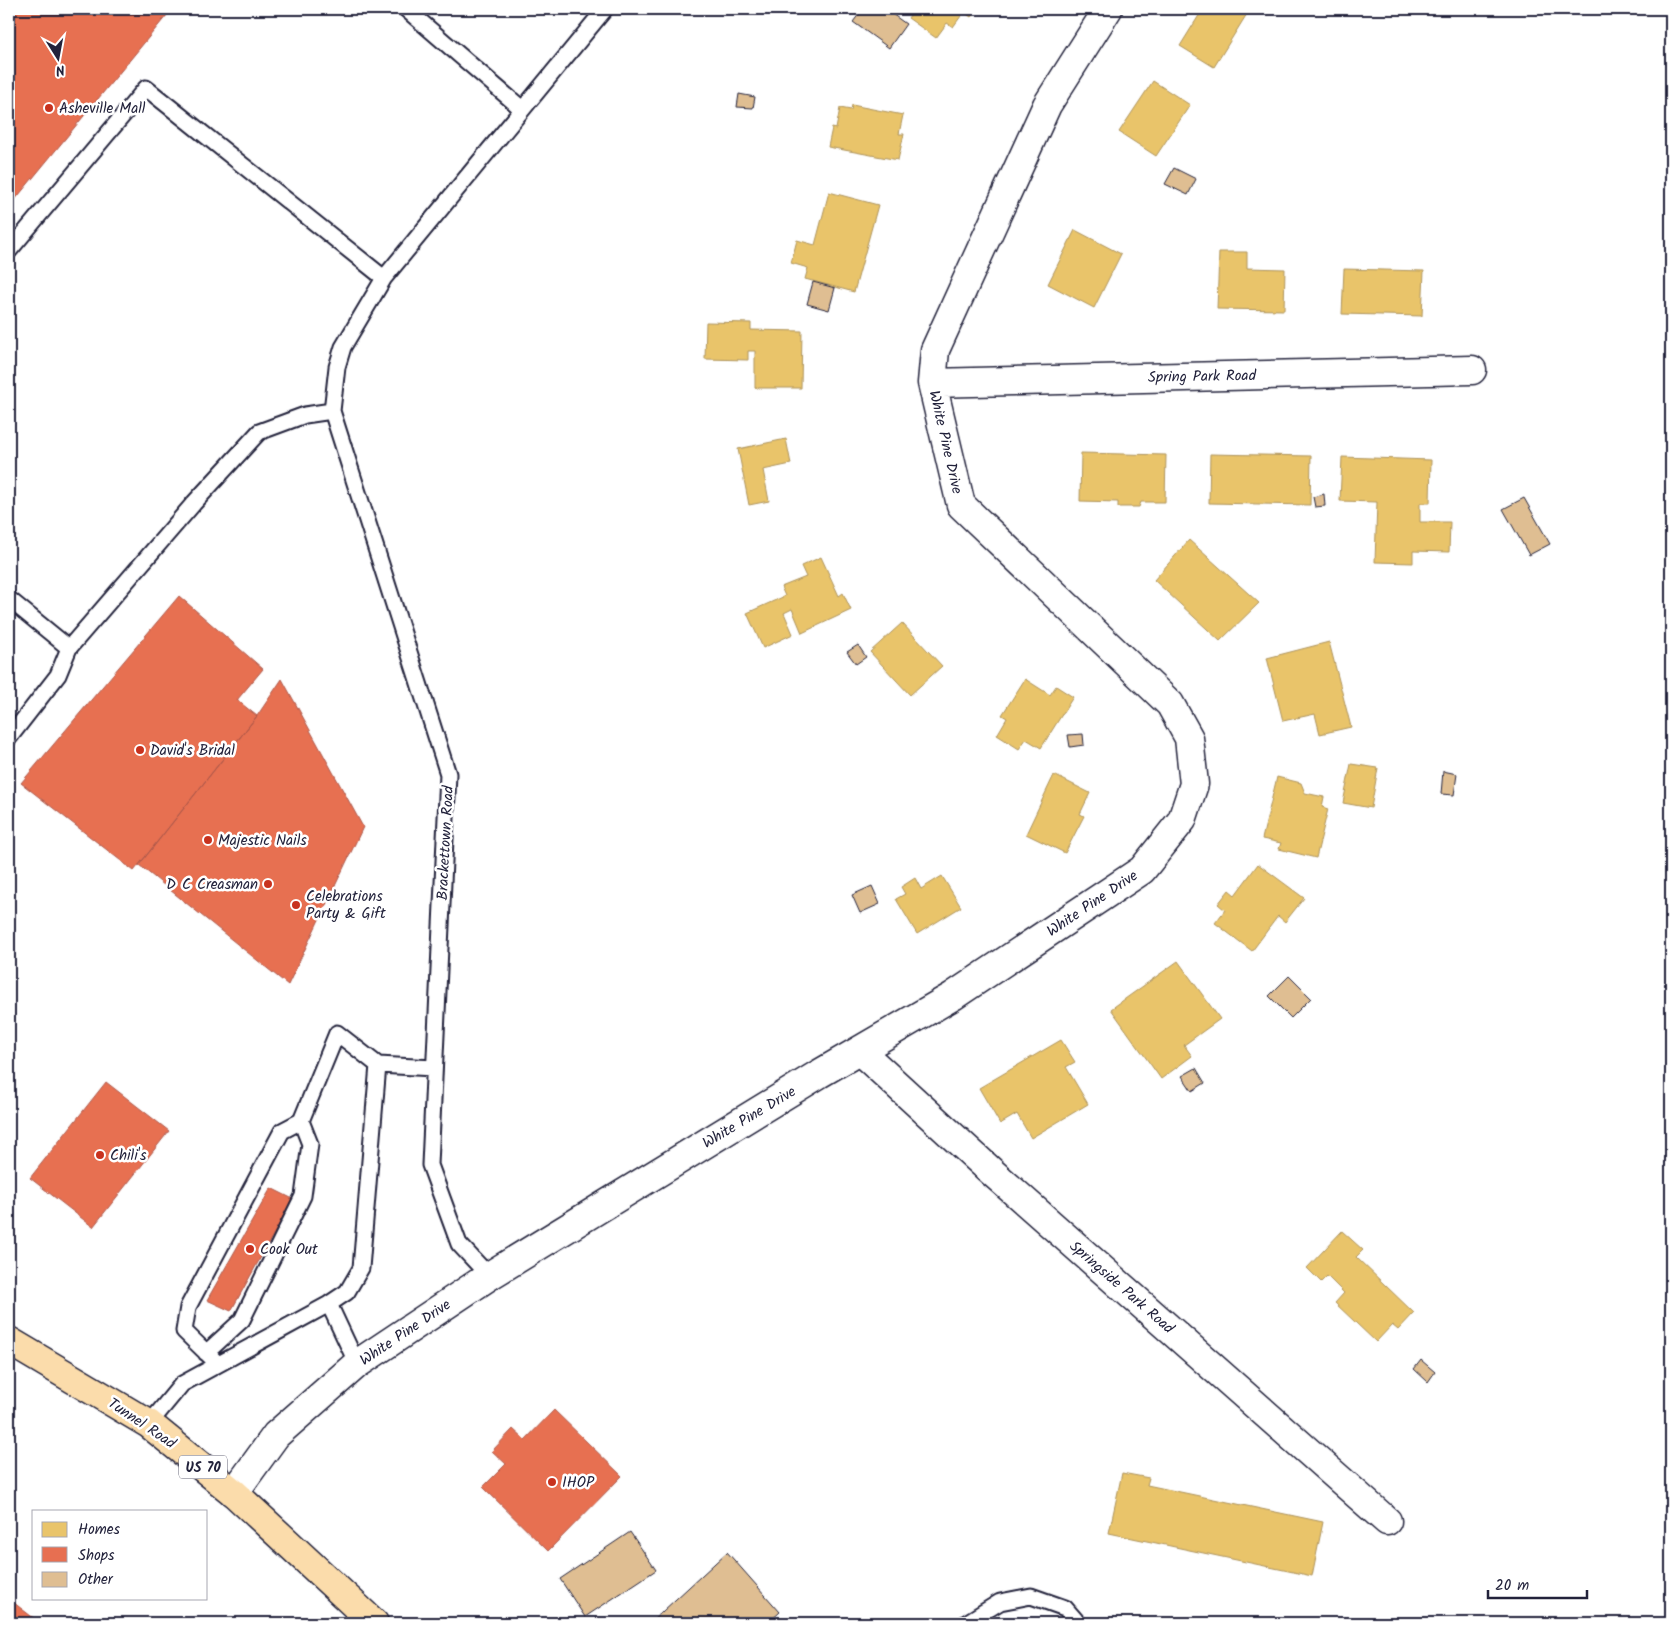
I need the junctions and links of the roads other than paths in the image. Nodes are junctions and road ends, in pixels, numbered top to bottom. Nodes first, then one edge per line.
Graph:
1 (406, 9) edge
2 (605, 9) edge
3 (1108, 9) edge
4 (522, 109) junction
5 (9, 251) edge
6 (384, 278) junction
7 (1472, 370) dead end
8 (932, 382) junction
9 (332, 411) junction
10 (9, 600) edge
11 (69, 648) junction
12 (9, 738) edge
13 (860, 1051) junction
14 (378, 1065) junction
15 (434, 1068) junction
16 (301, 1121) junction
17 (489, 1276) junction
18 (329, 1304) junction
19 (9, 1341) edge
20 (206, 1353) junction
21 (218, 1364) junction
22 (357, 1364) junction
23 (149, 1424) junction
24 (234, 1493) junction
25 (1387, 1521) dead end
26 (374, 1623) edge
27 (966, 1623) edge
28 (1078, 1623) edge

1 - 4 lane
2 - 4 lane
3 - 8 street, White Pine Drive
4 - 6 lane
5 - 6 lane
6 - 9 lane
7 - 8 street, Spring Park Road
8 - 13 street, White Pine Drive
9 - 11 lane
9 - 15 lane, Brackettown Road
10 - 11 lane
11 - 12 lane
13 - 17 street, White Pine Drive
13 - 25 street, Springside Park Road
14 - 15 lane
14 - 16 lane
14 - 18 lane
15 - 17 lane, Brackettown Road
16 - 20 lane
16 - 20 lane
17 - 22 street, White Pine Drive
18 - 21 lane
18 - 22 lane
19 - 23 main road, Tunnel Road / US 70
20 - 21 lane
21 - 23 lane
22 - 24 street, White Pine Drive
23 - 24 main road, Tunnel Road / US 70
24 - 26 main road, Tunnel Road / US 70
27 - 28 lane

